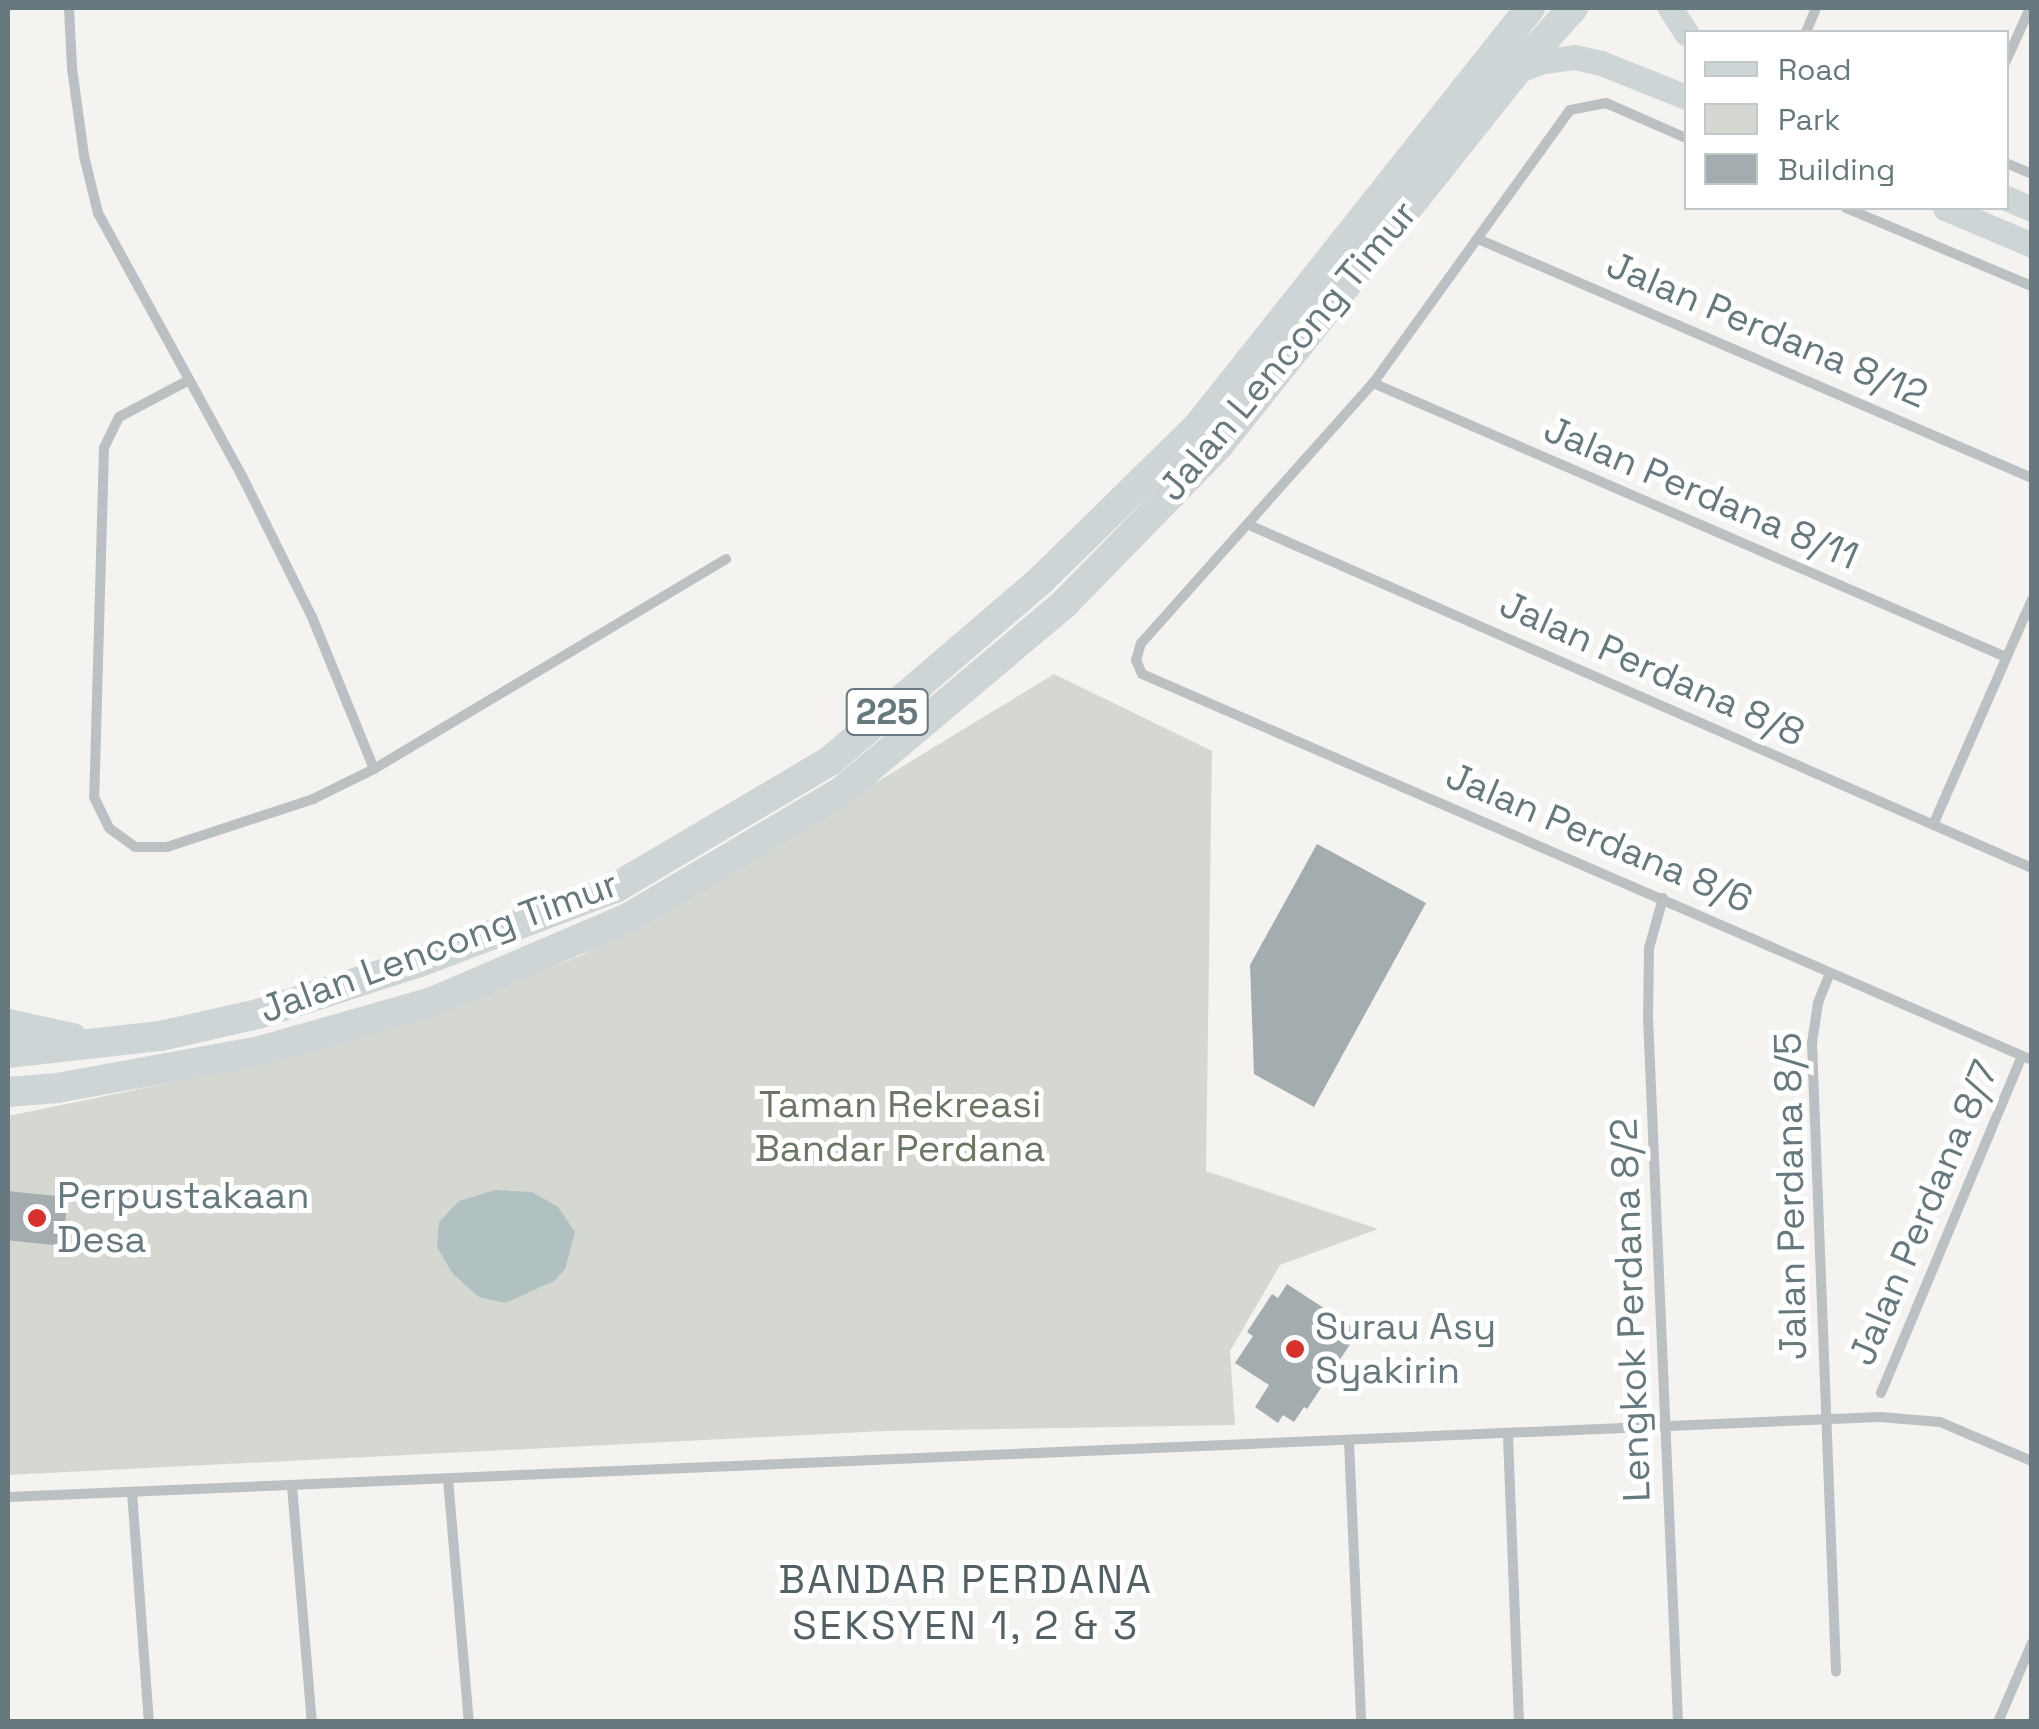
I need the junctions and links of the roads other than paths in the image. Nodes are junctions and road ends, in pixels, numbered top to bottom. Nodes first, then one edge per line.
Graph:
1 (69, 8) edge
2 (1530, 8) edge
3 (1573, 8) edge
4 (1670, 8) edge
5 (2030, 8) edge
6 (1684, 30) edge
7 (2009, 55) edge
8 (1516, 71) junction
9 (1684, 97) edge
10 (1684, 137) edge
11 (1851, 210) edge
12 (1950, 210) edge
13 (1478, 239) junction
14 (2032, 245) edge
15 (2032, 286) edge
16 (189, 380) junction
17 (1373, 383) junction
18 (2032, 478) edge
19 (1249, 524) junction
20 (726, 559) dead end
21 (2032, 600) edge
22 (2006, 658) junction
23 (374, 769) junction
24 (1933, 825) junction
25 (2032, 868) edge
26 (1663, 898) junction
27 (1830, 973) junction
28 (8, 1024) edge
29 (160, 1036) junction
30 (8, 1053) edge
31 (2026, 1058) edge
32 (57, 1088) junction
33 (8, 1092) edge
34 (8, 1103) edge
35 (1881, 1392) dead end
36 (1826, 1420) junction
37 (1664, 1430) junction
38 (1508, 1436) junction
39 (1349, 1442) junction
40 (2032, 1461) edge
41 (448, 1479) junction
42 (292, 1486) junction
43 (132, 1492) junction
44 (8, 1497) edge
45 (2032, 1643) edge
46 (2028, 1660) edge
47 (1836, 1672) dead end
48 (148, 1722) edge
49 (312, 1722) edge
50 (469, 1722) edge
51 (1361, 1722) edge
52 (1519, 1722) edge
53 (1678, 1722) edge
54 (1998, 1722) edge

1 - 16 street
2 - 29 highway, Jalan Lencong Timur / 225
3 - 8 highway, Jalan Lencong Timur / 225
4 - 6 street
5 - 7 street
8 - 9 street
8 - 32 highway, Jalan Lencong Timur / 225
10 - 13 street
11 - 15 street
12 - 14 street
13 - 17 street
13 - 18 street, Jalan Perdana 8/12
16 - 23 street
16 - 23 street
17 - 19 street
17 - 22 street, Jalan Perdana 8/11
19 - 24 street, Jalan Perdana 8/8
19 - 26 street, Jalan Perdana 8/6
20 - 23 street
21 - 22 street
22 - 24 street
24 - 25 street, Jalan Perdana 8/8
26 - 27 street, Jalan Perdana 8/6
26 - 37 street, Lengkok Perdana 8/2
27 - 31 street, Jalan Perdana 8/6
27 - 36 street, Jalan Perdana 8/5
28 - 29 highway
29 - 30 highway, Jalan Lencong Timur / 225
31 - 35 street, Jalan Perdana 8/7
32 - 33 highway, Jalan Lencong Timur / 225
32 - 34 highway
36 - 37 street
36 - 40 street
36 - 47 street, Jalan Perdana 8/5
37 - 38 street
37 - 53 street, Lengkok Perdana 8/2
38 - 39 street
38 - 52 street
39 - 41 street
39 - 51 street
41 - 42 street
41 - 50 street
42 - 43 street
42 - 49 street
43 - 44 street
43 - 48 street
45 - 46 street
46 - 54 street

